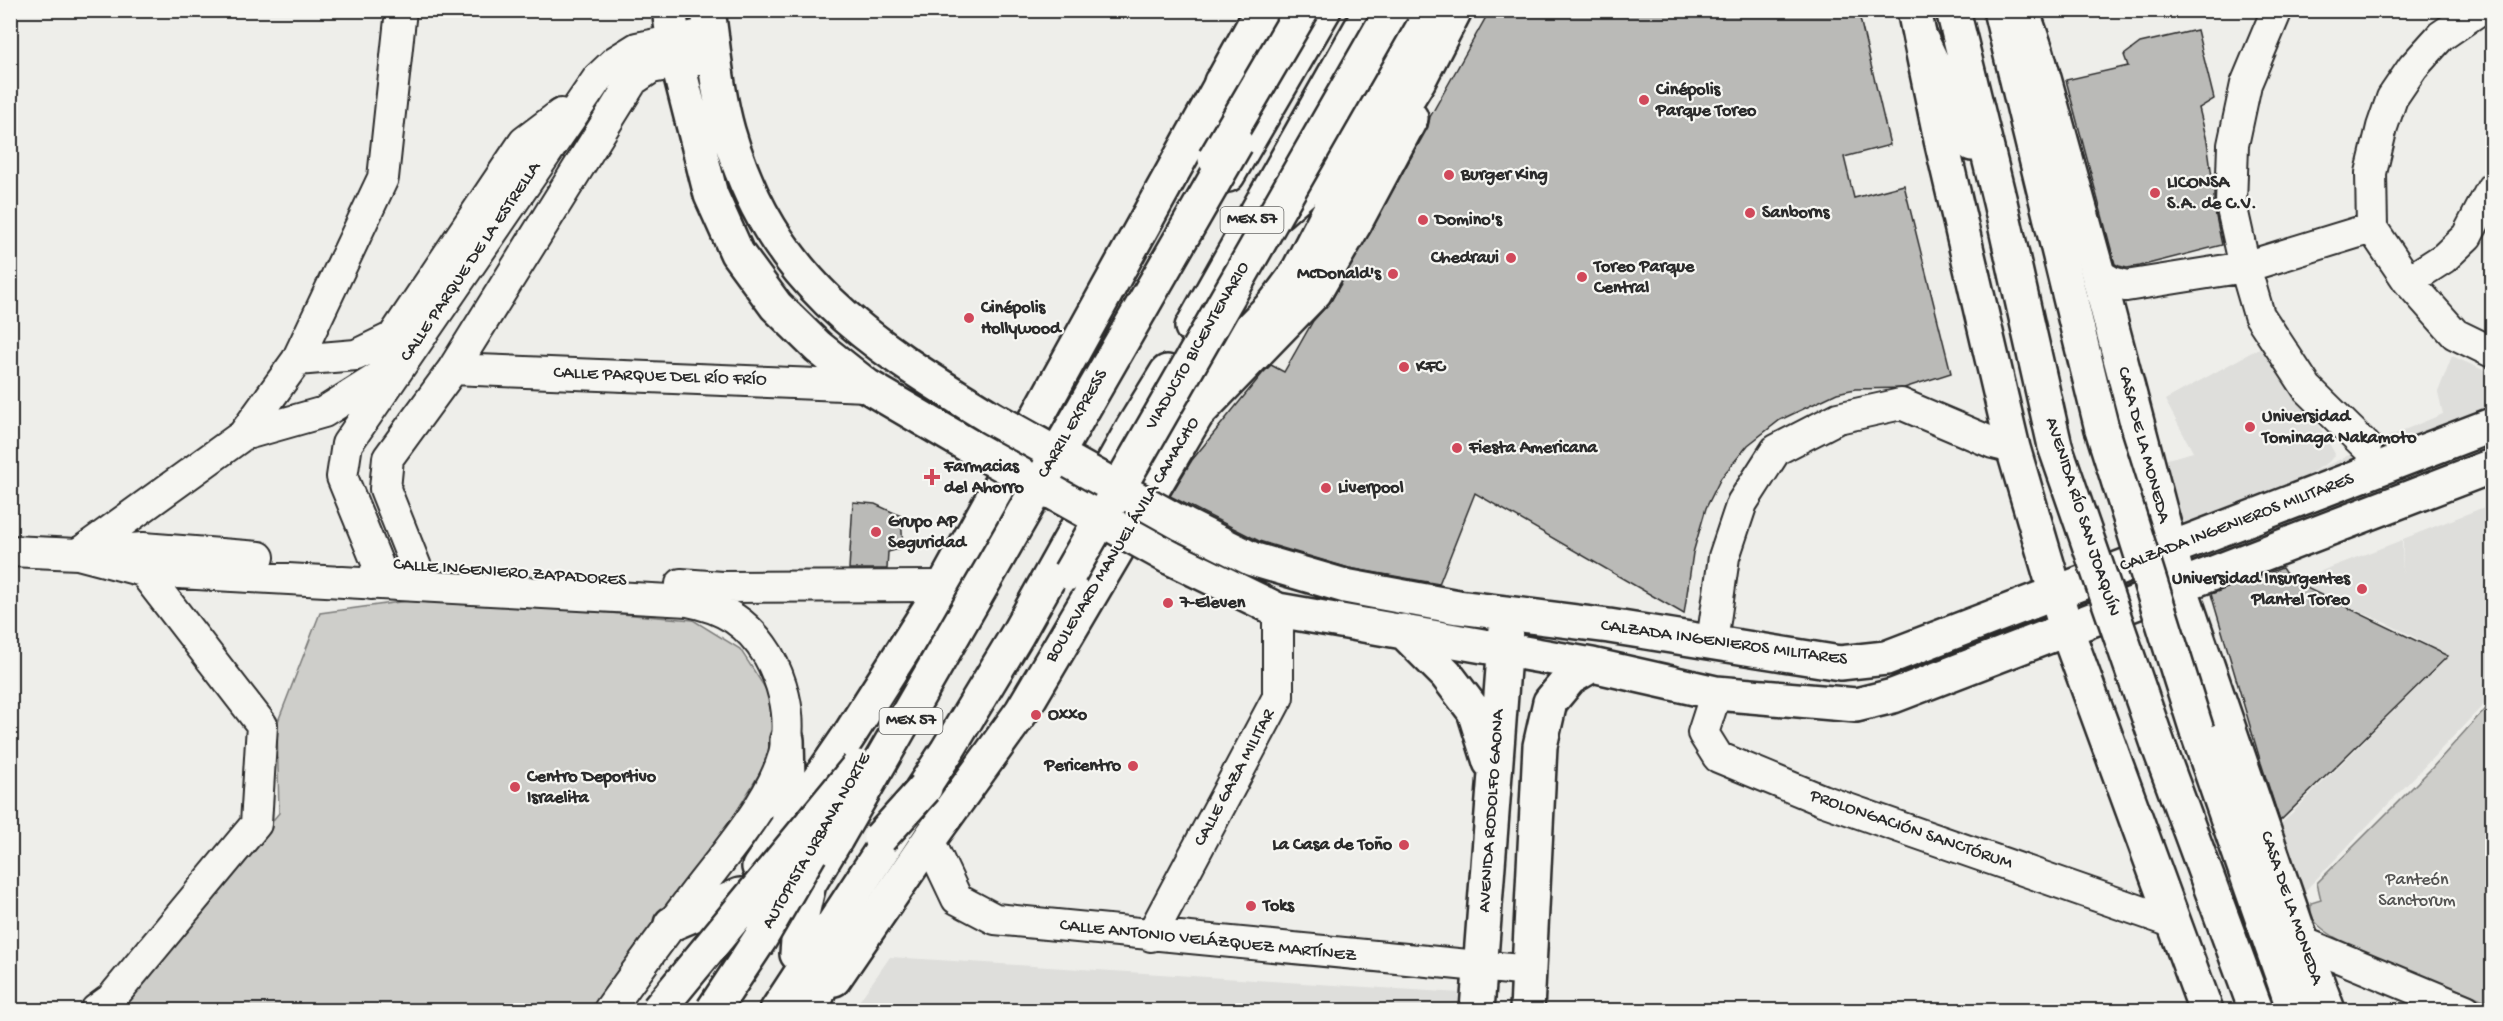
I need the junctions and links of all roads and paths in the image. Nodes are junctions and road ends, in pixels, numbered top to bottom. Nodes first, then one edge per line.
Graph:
1 (401, 10) edge
2 (1262, 10) edge
3 (1302, 10) edge
4 (1313, 10) edge
5 (1324, 10) edge
6 (1371, 10) edge
7 (1392, 10) edge
8 (1428, 10) edge
9 (1455, 10) edge
10 (1469, 10) edge
11 (1953, 10) edge
12 (2001, 10) edge
13 (2022, 10) edge
14 (2277, 10) edge
15 (2479, 10) edge
16 (1917, 24) edge
17 (711, 33) edge
18 (673, 37) edge
19 (1419, 80) junction
20 (1221, 82) junction
21 (582, 98) junction
22 (1353, 177) junction
23 (1226, 179) junction
24 (2493, 188) edge
25 (2000, 201) junction
26 (1355, 223) junction
27 (2372, 228) junction
28 (1235, 251) junction
29 (2245, 267) junction
30 (2098, 274) junction
31 (2408, 281) junction
32 (1307, 286) junction
33 (847, 319) junction
34 (818, 347) junction
35 (2493, 352) edge
36 (297, 360) junction
37 (403, 362) junction
38 (453, 369) junction
39 (867, 386) junction
40 (1153, 397) junction
41 (377, 400) junction
42 (1197, 414) junction
43 (419, 415) junction
44 (2493, 425) edge
45 (243, 435) junction
46 (2366, 446) dead end
47 (2013, 448) junction
48 (2493, 466) edge
49 (2170, 548) junction
50 (10, 551) edge
51 (78, 555) junction
52 (143, 571) junction
53 (374, 574) junction
54 (416, 577) junction
55 (2180, 586) junction
56 (614, 589) junction
57 (2057, 594) junction
58 (948, 596) junction
59 (1278, 610) junction
60 (1508, 612) junction
61 (2066, 628) junction
62 (1403, 631) junction
63 (1712, 642) junction
64 (1504, 649) junction
65 (1592, 665) junction
66 (1716, 693) junction
67 (787, 740) junction
68 (858, 767) junction
69 (1495, 776) junction
70 (919, 792) junction
71 (789, 824) junction
72 (836, 839) junction
73 (929, 840) junction
74 (740, 896) junction
75 (2172, 922) junction
76 (671, 924) junction
77 (1151, 936) junction
78 (760, 939) junction
79 (2302, 942) junction
80 (797, 954) junction
81 (1480, 966) junction
82 (1530, 971) junction
83 (96, 1011) edge
84 (609, 1011) edge
85 (658, 1011) edge
86 (664, 1011) edge
87 (693, 1011) edge
88 (713, 1011) edge
89 (760, 1011) edge
90 (777, 1011) edge
91 (813, 1011) edge
92 (1476, 1011) edge
93 (1527, 1011) edge
94 (2206, 1011) edge
95 (2256, 1011) edge
96 (2294, 1011) edge
97 (2328, 1011) edge
98 (2466, 1011) edge

1 - 36 street
2 - 20 main road
3 - 58 main road, bridge
4 - 72 main road, CARRIL EXPRESS, bridge
5 - 23 main road, MEX 57
6 - 28 main road, MEX 57
7 - 80 main road, VIADUCTO BICENTENARIO, bridge
8 - 22 main road
8 - 28 main road
9 - 19 main road
10 - 26 main road, BOULEVARD MANUEL ÁVILA CAMACHO
11 - 25 main road, AVENIDA RÍO SAN JOAQUÍN
12 - 96 main road, bridge
13 - 30 main road, CASA DE LA MONEDA
14 - 29 street
15 - 27 street
16 - 25 main road
16 - 47 main road
17 - 18 street, CALLE PARQUE DE LA ESTRELLA
17 - 33 main road, CALZADA INGENIEROS MILITARES
18 - 21 street, CALLE PARQUE DE LA ESTRELLA
18 - 34 main road, CALZADA INGENIEROS MILITARES
18 - 38 street, CALLE PARQUE DE LA ESTRELLA
19 - 22 main road
19 - 32 main road
20 - 23 main road
20 - 58 main road
21 - 36 street
21 - 37 street, CALLE PARQUE DE LA ESTRELLA
22 - 40 main road
23 - 87 main road, MEX 57
24 - 31 street
25 - 95 main road, AVENIDA RÍO SAN JOAQUÍN, bridge
26 - 32 main road
26 - 42 main road, BOULEVARD MANUEL ÁVILA CAMACHO
27 - 29 street
27 - 31 street
28 - 40 main road, MEX 57
29 - 30 street
29 - 46 street
30 - 49 main road, CASA DE LA MONEDA
31 - 35 street
32 - 42 main road
33 - 34 main road
33 - 60 main road, CALZADA INGENIEROS MILITARES, bridge
34 - 39 main road, CALZADA INGENIEROS MILITARES
36 - 45 street
37 - 41 street, CALLE PARQUE DE LA ESTRELLA
37 - 45 street
38 - 39 street, CALLE PARQUE DEL RÍO FRÍO
38 - 43 street, CALLE PARQUE DE LA ESTRELLA
39 - 59 main road, CALZADA INGENIEROS MILITARES, bridge
40 - 70 main road, MEX 57
41 - 43 street
41 - 53 street, CALLE PARQUE DE LA ESTRELLA
42 - 73 main road, BOULEVARD MANUEL ÁVILA CAMACHO
43 - 54 street, CALLE PARQUE DE LA ESTRELLA
44 - 49 main road, CALZADA INGENIEROS MILITARES
45 - 51 street
47 - 57 main road
47 - 63 street
48 - 55 main road, CALZADA INGENIEROS MILITARES
49 - 55 main road, CASA DE LA MONEDA
49 - 57 main road, CALZADA INGENIEROS MILITARES
50 - 51 street, CALLE INGENIERO ZAPADORES
51 - 52 street, CALLE INGENIERO ZAPADORES
51 - 53 street, CALLE INGENIERO ZAPADORES
52 - 53 street, CALLE INGENIERO ZAPADORES
52 - 83 street
53 - 54 street, CALLE INGENIERO ZAPADORES
54 - 56 street, CALLE INGENIERO ZAPADORES
55 - 61 main road, CALZADA INGENIEROS MILITARES
55 - 79 main road, CASA DE LA MONEDA
56 - 58 street, CALLE INGENIERO ZAPADORES
56 - 67 street, CALLE INGENIERO ZAPADORES
57 - 61 main road
57 - 63 main road, CALZADA INGENIEROS MILITARES
58 - 68 main road, AUTOPISTA URBANA NORTE
58 - 71 main road
59 - 62 main road, CALZADA INGENIEROS MILITARES
59 - 77 street, CALLE GAZA MILITAR
60 - 63 main road, CALZADA INGENIEROS MILITARES
60 - 64 main road, AVENIDA RODOLFO GAONA
61 - 66 main road, CALZADA INGENIEROS MILITARES
61 - 75 main road
62 - 64 main road, CALZADA INGENIEROS MILITARES
62 - 69 main road
64 - 65 main road, CALZADA INGENIEROS MILITARES
64 - 69 main road, AVENIDA RODOLFO GAONA
65 - 66 main road, CALZADA INGENIEROS MILITARES
65 - 82 main road
66 - 75 street, PROLONGACIÓN SANCTÓRUM
67 - 71 main road
67 - 76 street, CALLE INGENIERO ZAPADORES
68 - 78 main road, AUTOPISTA URBANA NORTE, bridge
68 - 85 main road, bridge
69 - 81 main road, AVENIDA RODOLFO GAONA
70 - 90 main road, MEX 57
70 - 91 main road
71 - 74 main road
72 - 78 main road, CARRIL EXPRESS, bridge
72 - 80 main road, CARRIL EXPRESS
73 - 77 street, CALLE ANTONIO VELÁZQUEZ MARTÍNEZ
73 - 91 main road, BOULEVARD MANUEL ÁVILA CAMACHO
74 - 76 main road
74 - 86 main road
75 - 94 main road
76 - 84 street, CALLE INGENIERO ZAPADORES
77 - 81 street, CALLE ANTONIO VELÁZQUEZ MARTÍNEZ
78 - 88 main road, AUTOPISTA URBANA NORTE, bridge
79 - 97 main road, CASA DE LA MONEDA
79 - 98 street
80 - 89 main road
81 - 82 street, CALLE ANTONIO VELÁZQUEZ MARTÍNEZ
81 - 92 main road, AVENIDA RODOLFO GAONA
82 - 93 main road

